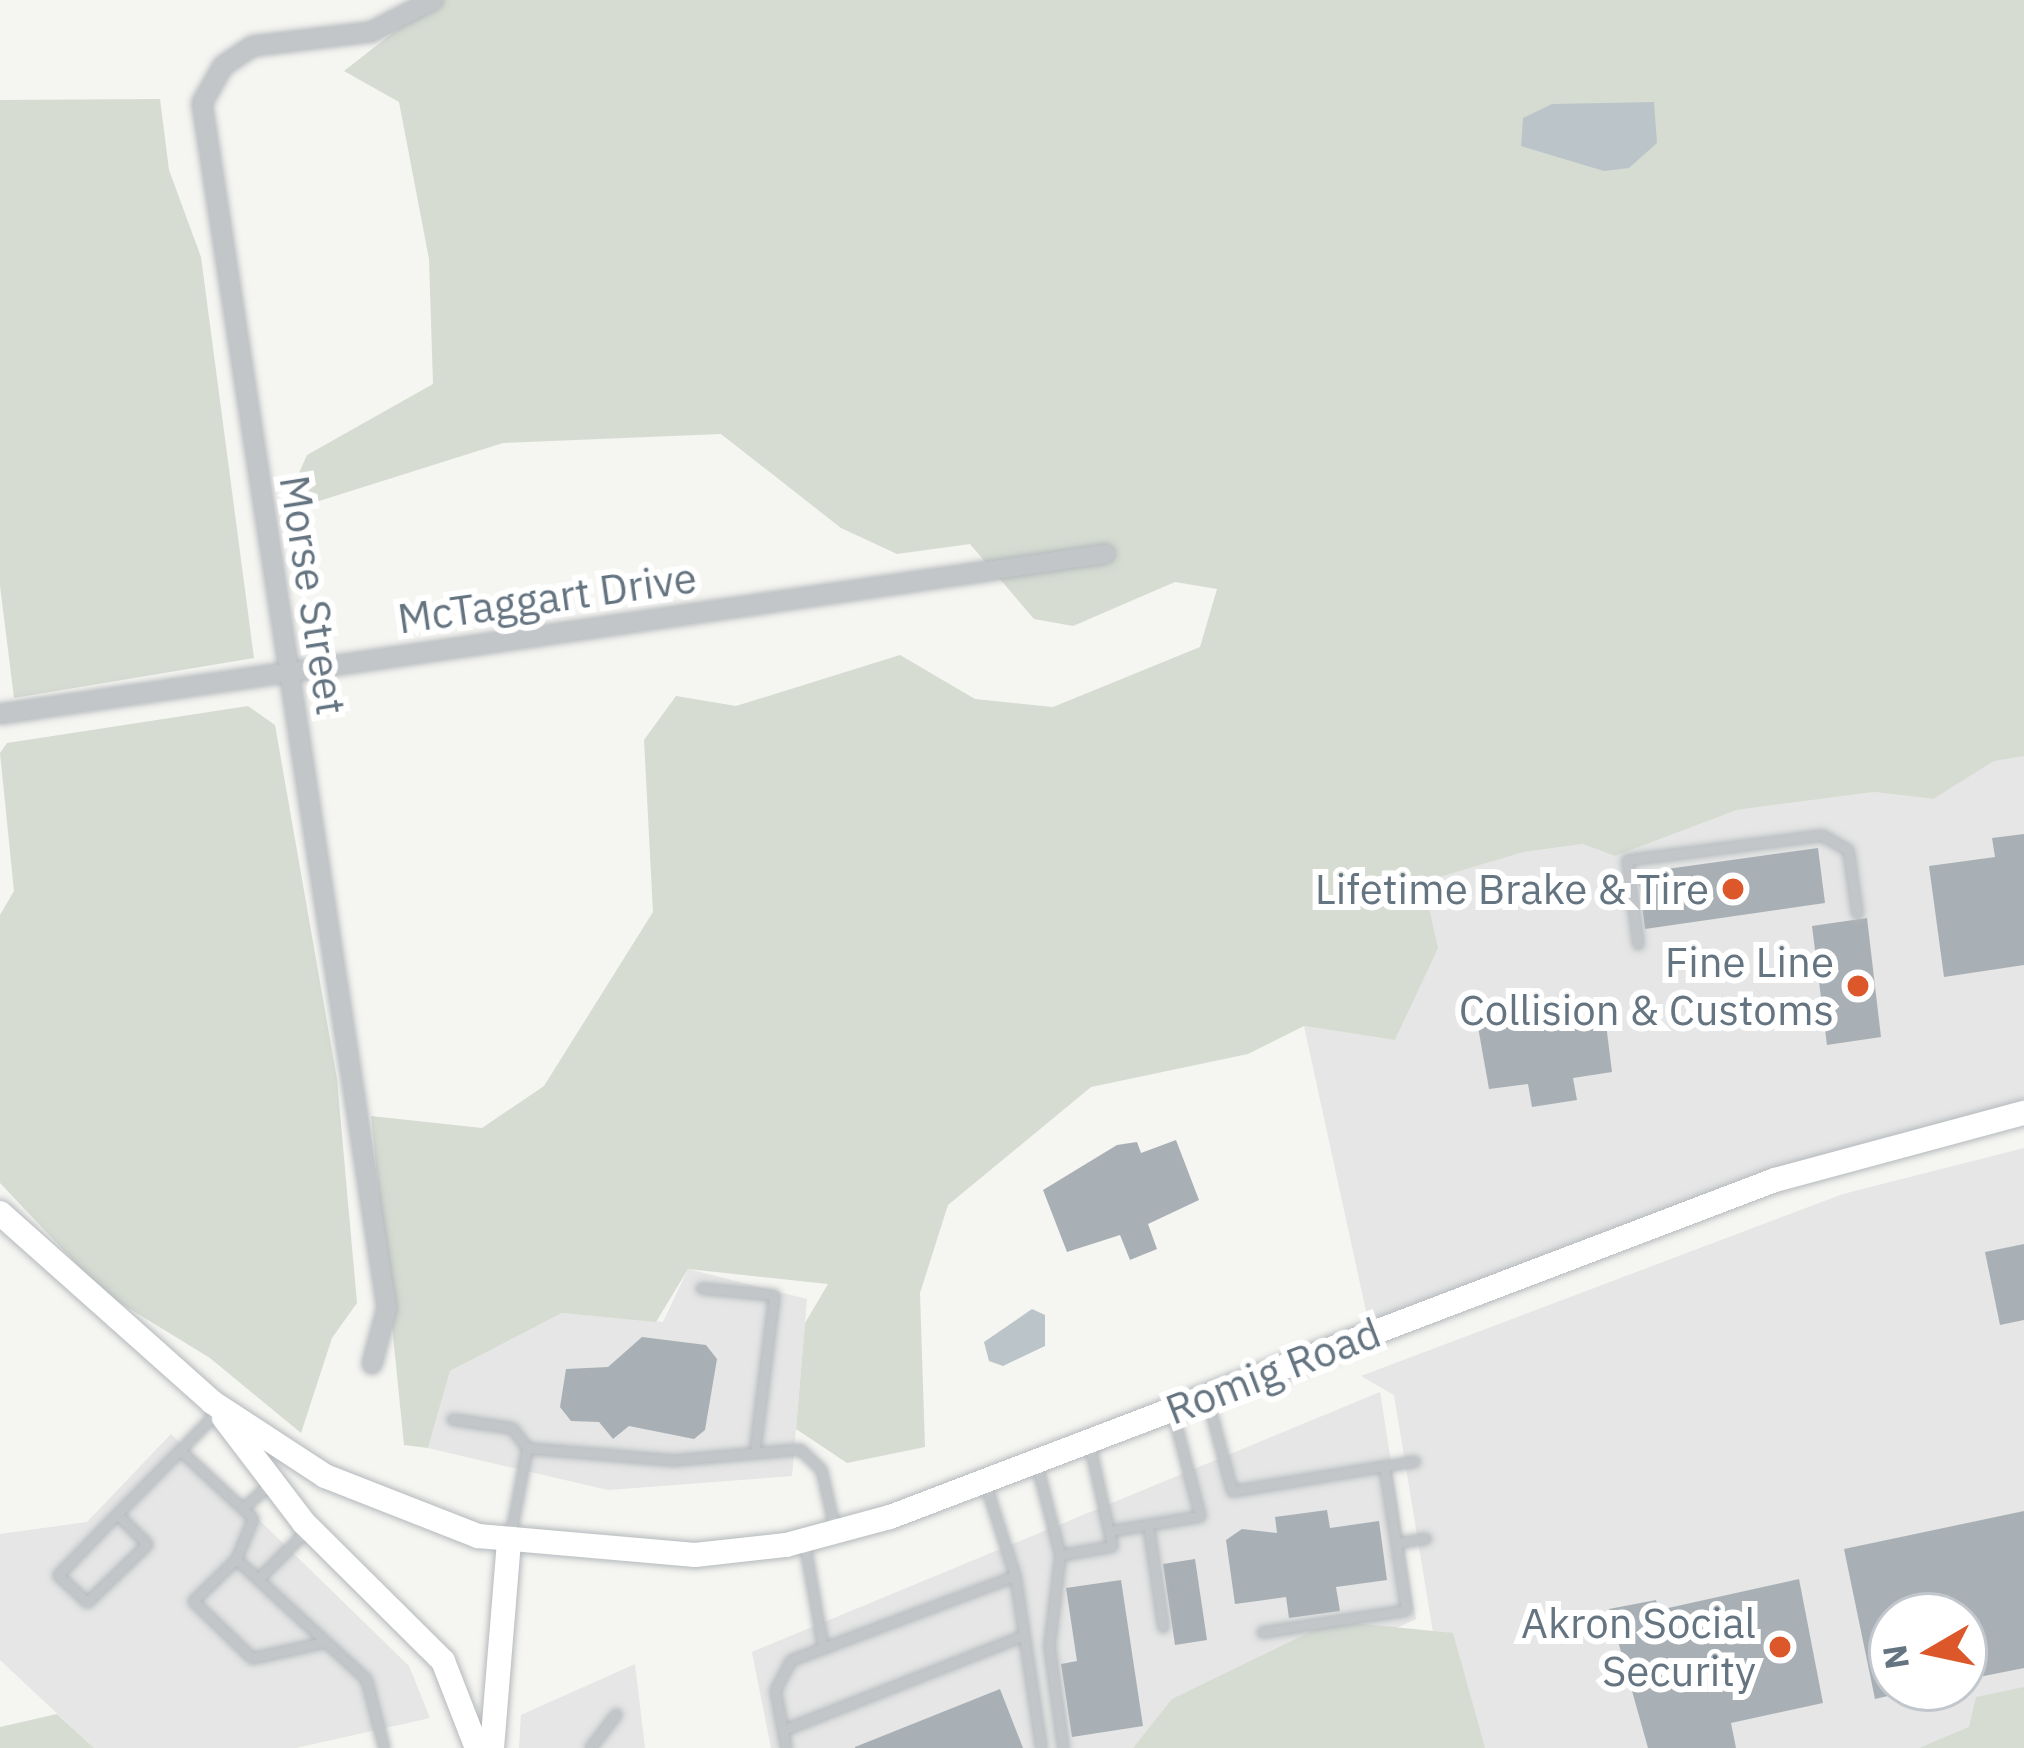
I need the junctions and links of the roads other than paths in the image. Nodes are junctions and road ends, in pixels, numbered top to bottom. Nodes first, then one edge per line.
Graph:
1 (433, 0) edge
2 (1105, 554) dead end
3 (288, 671) junction
4 (0, 713) edge
5 (1857, 913) dead end
6 (1638, 944) dead end
7 (2024, 1113) edge
8 (0, 1213) edge
9 (701, 1288) dead end
10 (372, 1364) dead end
11 (1207, 1396) junction
12 (215, 1406) junction
13 (1171, 1409) junction
14 (452, 1418) dead end
15 (1089, 1441) junction
16 (527, 1448) junction
17 (755, 1448) junction
18 (180, 1450) junction
19 (1036, 1461) junction
20 (1415, 1461) dead end
21 (1384, 1466) junction
22 (985, 1480) junction
23 (272, 1483) junction
24 (243, 1508) junction
25 (117, 1514) junction
26 (1148, 1525) junction
27 (309, 1528) junction
28 (1115, 1530) junction
29 (836, 1533) junction
30 (1426, 1538) dead end
31 (804, 1541) junction
32 (509, 1542) junction
33 (1396, 1543) junction
34 (1060, 1555) junction
35 (236, 1559) junction
36 (1016, 1576) junction
37 (258, 1579) junction
38 (1163, 1627) dead end
39 (1262, 1631) dead end
40 (1024, 1636) junction
41 (325, 1642) junction
42 (824, 1648) junction
43 (616, 1714) dead end
44 (783, 1730) junction
45 (384, 1748) edge
46 (477, 1748) edge
47 (492, 1748) edge
48 (590, 1748) edge
49 (786, 1748) edge
50 (1041, 1748) edge
51 (1064, 1748) edge

1 - 3 street, Morse Street
2 - 3 street, McTaggart Drive
3 - 4 street, McTaggart Drive
3 - 10 street, Morse Street
5 - 6 lane
7 - 11 street, Romig Road
8 - 12 street
9 - 17 lane
11 - 13 street, Romig Road
11 - 21 lane
12 - 18 lane
12 - 23 street
12 - 32 street, Romig Road
13 - 15 street, Romig Road
13 - 26 lane
14 - 16 lane
15 - 19 street, Romig Road
15 - 28 lane
16 - 17 lane
16 - 32 lane
17 - 29 lane
18 - 24 lane
18 - 25 lane
19 - 22 street, Romig Road
19 - 34 lane
20 - 21 lane
21 - 33 lane
22 - 29 street, Romig Road
22 - 36 lane
23 - 24 lane
23 - 27 street
24 - 35 lane
25 - 25 lane
26 - 28 lane
26 - 38 lane
27 - 37 lane
27 - 46 street
28 - 34 lane
29 - 31 street, Romig Road
30 - 33 lane
31 - 32 street, Romig Road
31 - 42 lane
32 - 47 street
33 - 39 lane
34 - 51 lane
35 - 37 lane
35 - 41 lane
36 - 40 lane
36 - 42 lane
37 - 41 lane
40 - 44 lane
40 - 50 lane
41 - 45 lane
42 - 44 lane
43 - 48 lane
44 - 49 lane

